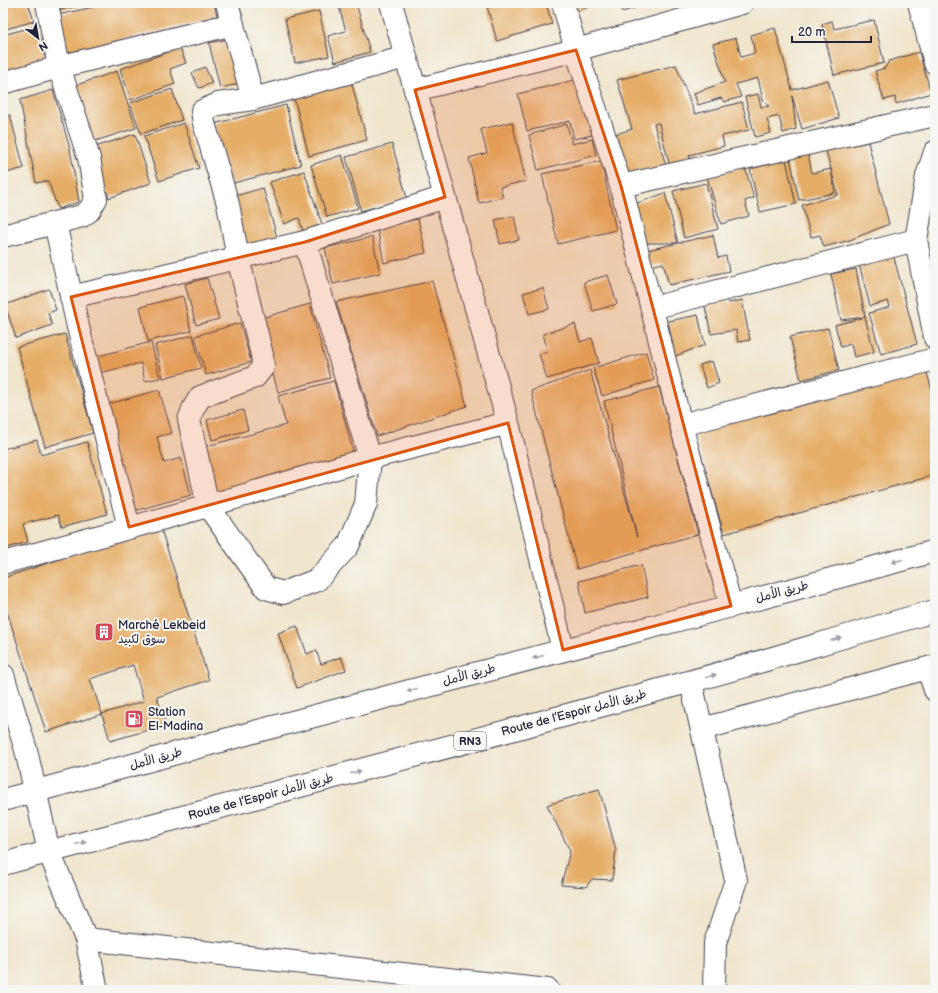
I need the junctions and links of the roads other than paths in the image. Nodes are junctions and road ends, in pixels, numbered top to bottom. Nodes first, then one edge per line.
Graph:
1 (47, 3) edge
2 (227, 3) edge
3 (391, 3) edge
4 (563, 3) edge
5 (742, 3) edge
6 (919, 3) edge
7 (233, 24) junction
8 (576, 50) junction
9 (406, 57) junction
10 (935, 63) edge
11 (59, 67) junction
12 (3, 83) edge
13 (415, 90) junction
14 (253, 99) junction
15 (935, 115) edge
16 (935, 152) edge
17 (931, 175) edge
18 (621, 186) junction
19 (445, 197) junction
20 (55, 223) junction
21 (3, 236) edge
22 (916, 240) junction
23 (305, 242) junction
24 (238, 258) junction
25 (930, 285) edge
26 (71, 297) junction
27 (652, 308) junction
28 (935, 338) edge
29 (935, 359) edge
30 (508, 422) junction
31 (681, 425) junction
32 (370, 458) junction
33 (208, 506) junction
34 (129, 527) junction
35 (935, 551) edge
36 (3, 563) edge
37 (731, 606) junction
38 (935, 611) edge
39 (563, 650) junction
40 (932, 667) edge
41 (3, 675) edge
42 (691, 682) junction
43 (935, 690) edge
44 (702, 728) junction
45 (36, 792) junction
46 (3, 800) edge
47 (49, 852) junction
48 (3, 864) edge
49 (86, 939) junction
50 (422, 983) edge
51 (98, 990) edge
52 (548, 990) edge
53 (714, 990) edge

1 - 11 main road
2 - 7 main road
3 - 9 main road
4 - 8 main road
5 - 8 main road
6 - 10 main road
7 - 11 main road
7 - 14 main road
8 - 13 main road
8 - 18 main road
9 - 13 main road
9 - 14 main road
11 - 12 main road
11 - 20 main road
13 - 19 main road
14 - 24 main road
15 - 18 main road
16 - 17 main road
17 - 22 main road
18 - 27 main road
19 - 23 main road
19 - 30 main road
20 - 21 main road
20 - 26 main road
22 - 25 main road
22 - 27 main road
23 - 24 main road
23 - 32 main road
24 - 26 main road
24 - 33 main road
25 - 28 main road
26 - 34 main road
27 - 31 main road
29 - 31 main road
30 - 32 main road
30 - 39 main road
31 - 37 main road
32 - 33 main road
32 - 33 main road
33 - 34 main road
34 - 36 main road
35 -> 37 main road, طريق الأمل
37 -> 39 main road, طريق الأمل
42 -> 38 main road, Route de l’Espoir طريق الأمل / RN3
39 -> 45 main road, طريق الأمل
40 - 43 main road
40 - 44 main road
41 - 45 main road
42 - 44 main road
47 -> 42 main road, Route de l’Espoir طريق الأمل / RN3
44 - 53 main road
45 - 46 main road, طريق الأمل
45 - 47 main road
47 - 48 main road, Route de l’Espoir طريق الأمل / RN3
47 - 49 main road
49 - 50 main road
49 - 51 main road
50 - 52 main road

